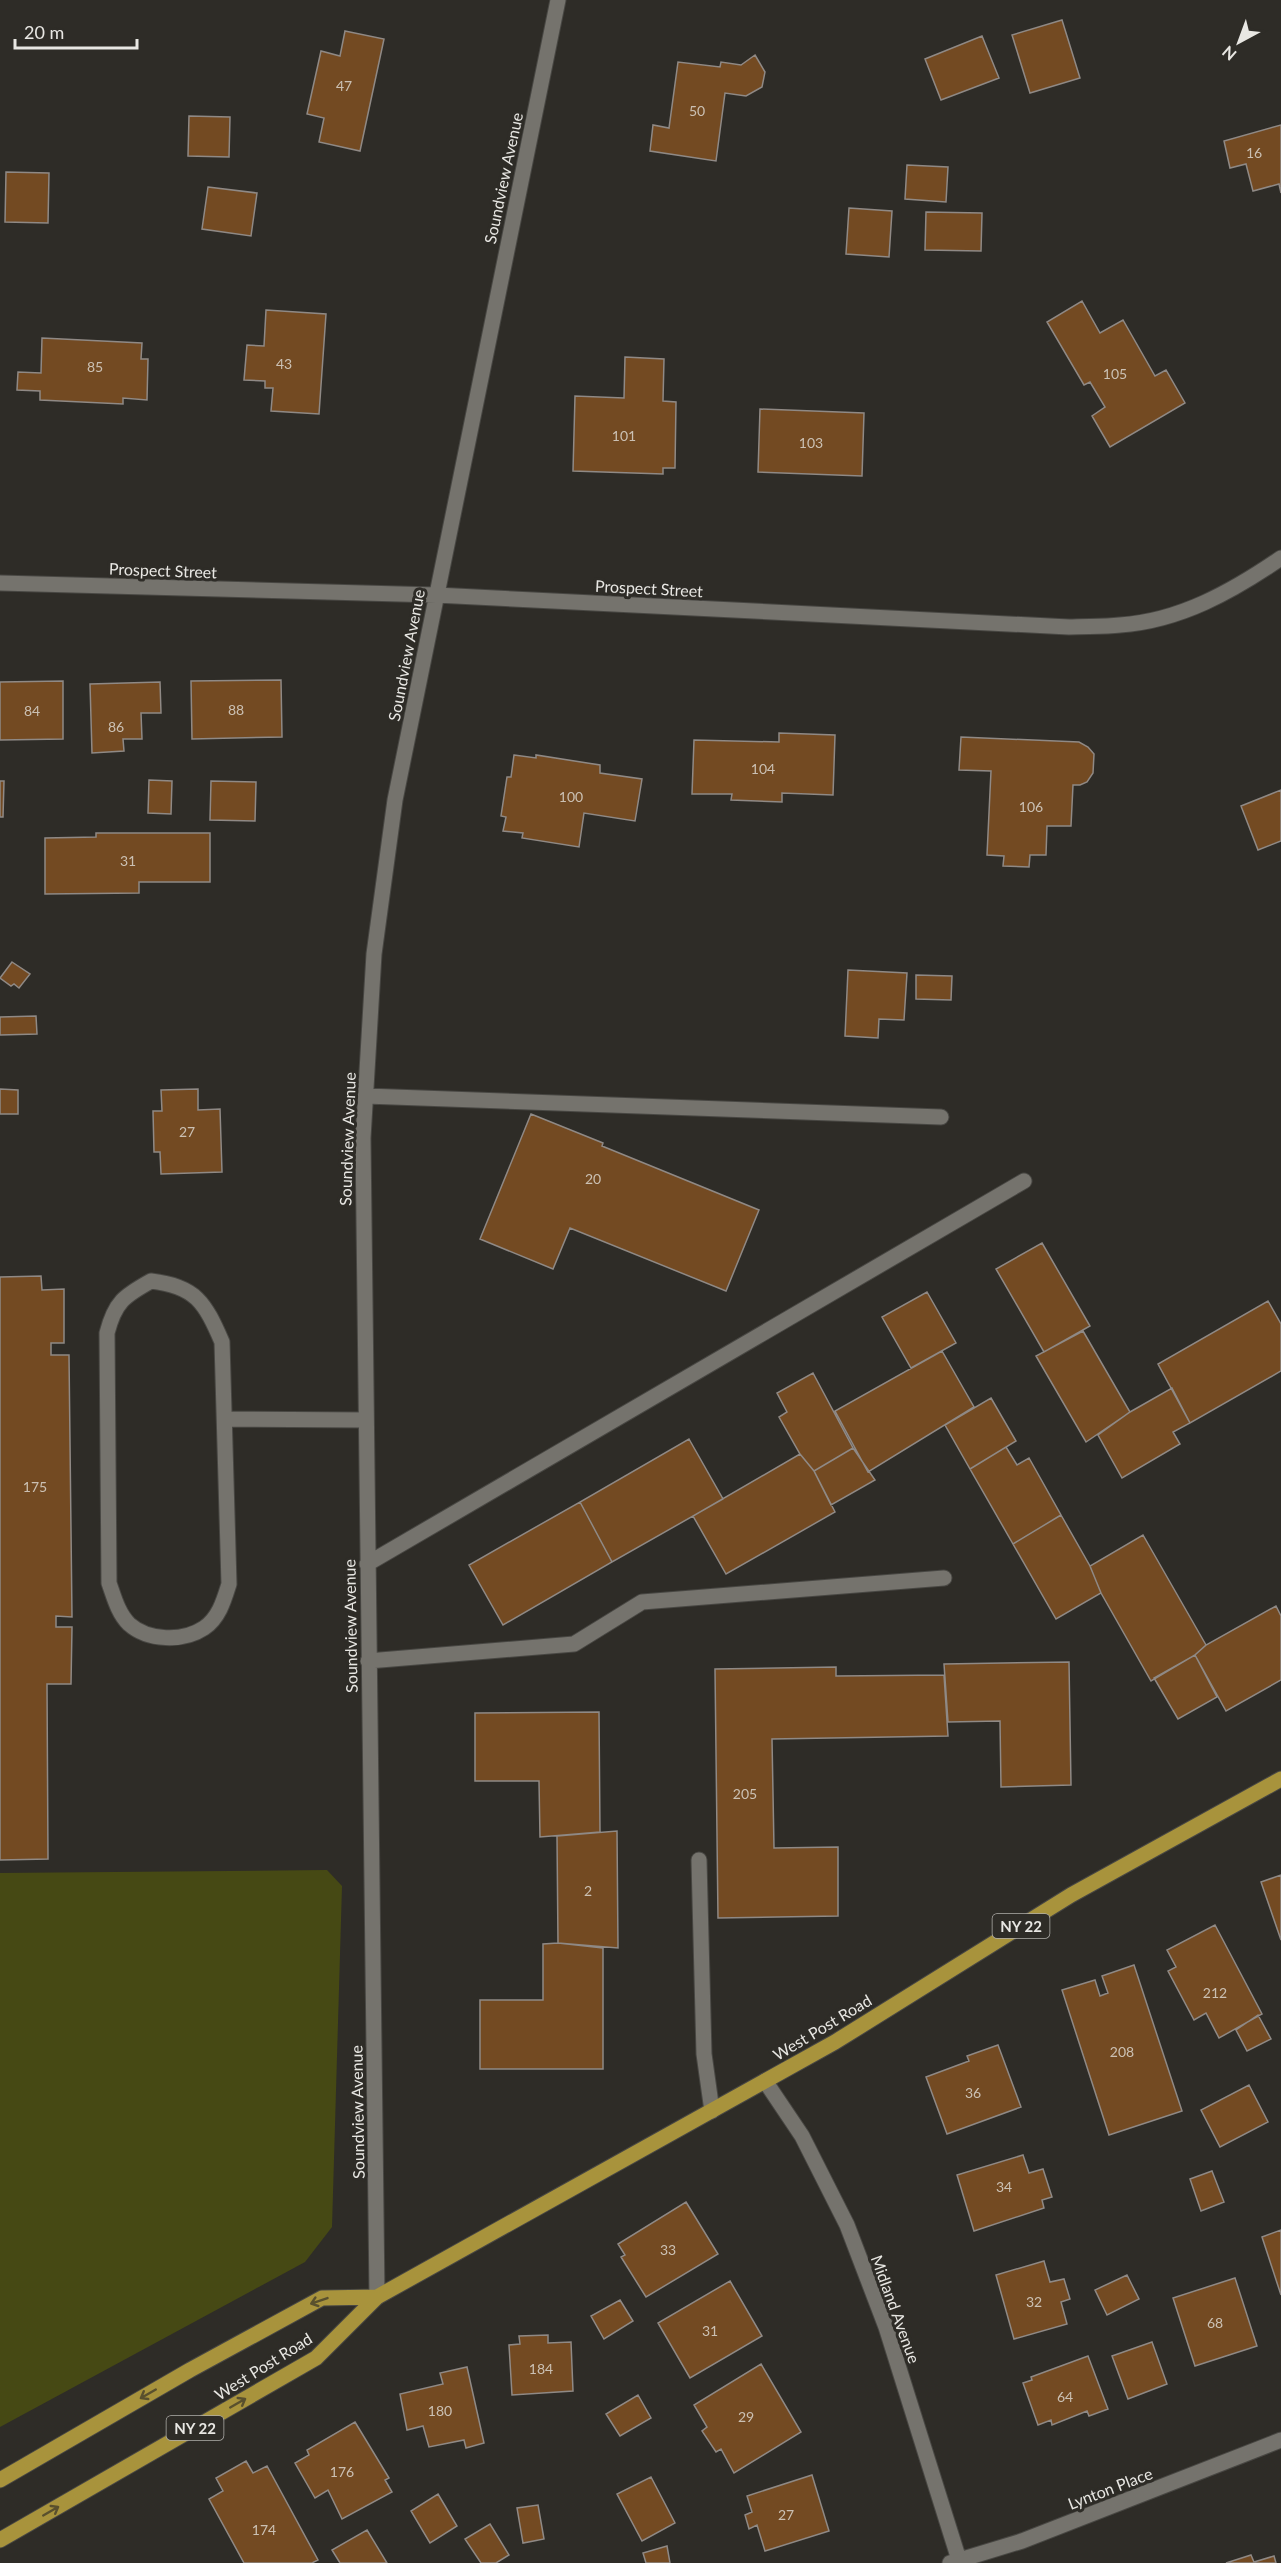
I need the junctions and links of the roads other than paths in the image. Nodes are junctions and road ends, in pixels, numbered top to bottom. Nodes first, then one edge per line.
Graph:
1 (558, 0) edge
2 (1281, 558) edge
3 (0, 583) edge
4 (436, 595) junction
5 (366, 1096) junction
6 (941, 1117) dead end
7 (1024, 1181) dead end
8 (226, 1419) junction
9 (365, 1420) junction
10 (367, 1564) junction
11 (944, 1578) dead end
12 (368, 1661) junction
13 (1281, 1779) edge
14 (699, 1860) dead end
15 (765, 2081) junction
16 (712, 2111) junction
17 (377, 2297) junction
18 (1281, 2440) edge
19 (0, 2480) edge
20 (0, 2540) edge
21 (956, 2562) edge

1 - 4 street, Soundview Avenue
2 - 4 street, Prospect Street
3 - 4 street, Prospect Street
4 - 5 street, Soundview Avenue
5 - 6 street
5 - 9 street, Soundview Avenue
7 - 10 street
8 - 8 street
8 - 9 street
9 - 10 street, Soundview Avenue
10 - 12 street, Soundview Avenue
11 - 12 street
12 - 17 street, Soundview Avenue
13 - 15 main road, West Post Road / NY 22
14 - 16 street
15 - 16 main road, West Post Road / NY 22
15 - 21 street, Midland Avenue
16 - 17 main road, West Post Road / NY 22
17 -> 19 main road, West Post Road / NY 22
20 -> 17 main road, West Post Road / NY 22
18 - 21 street, Lynton Place

